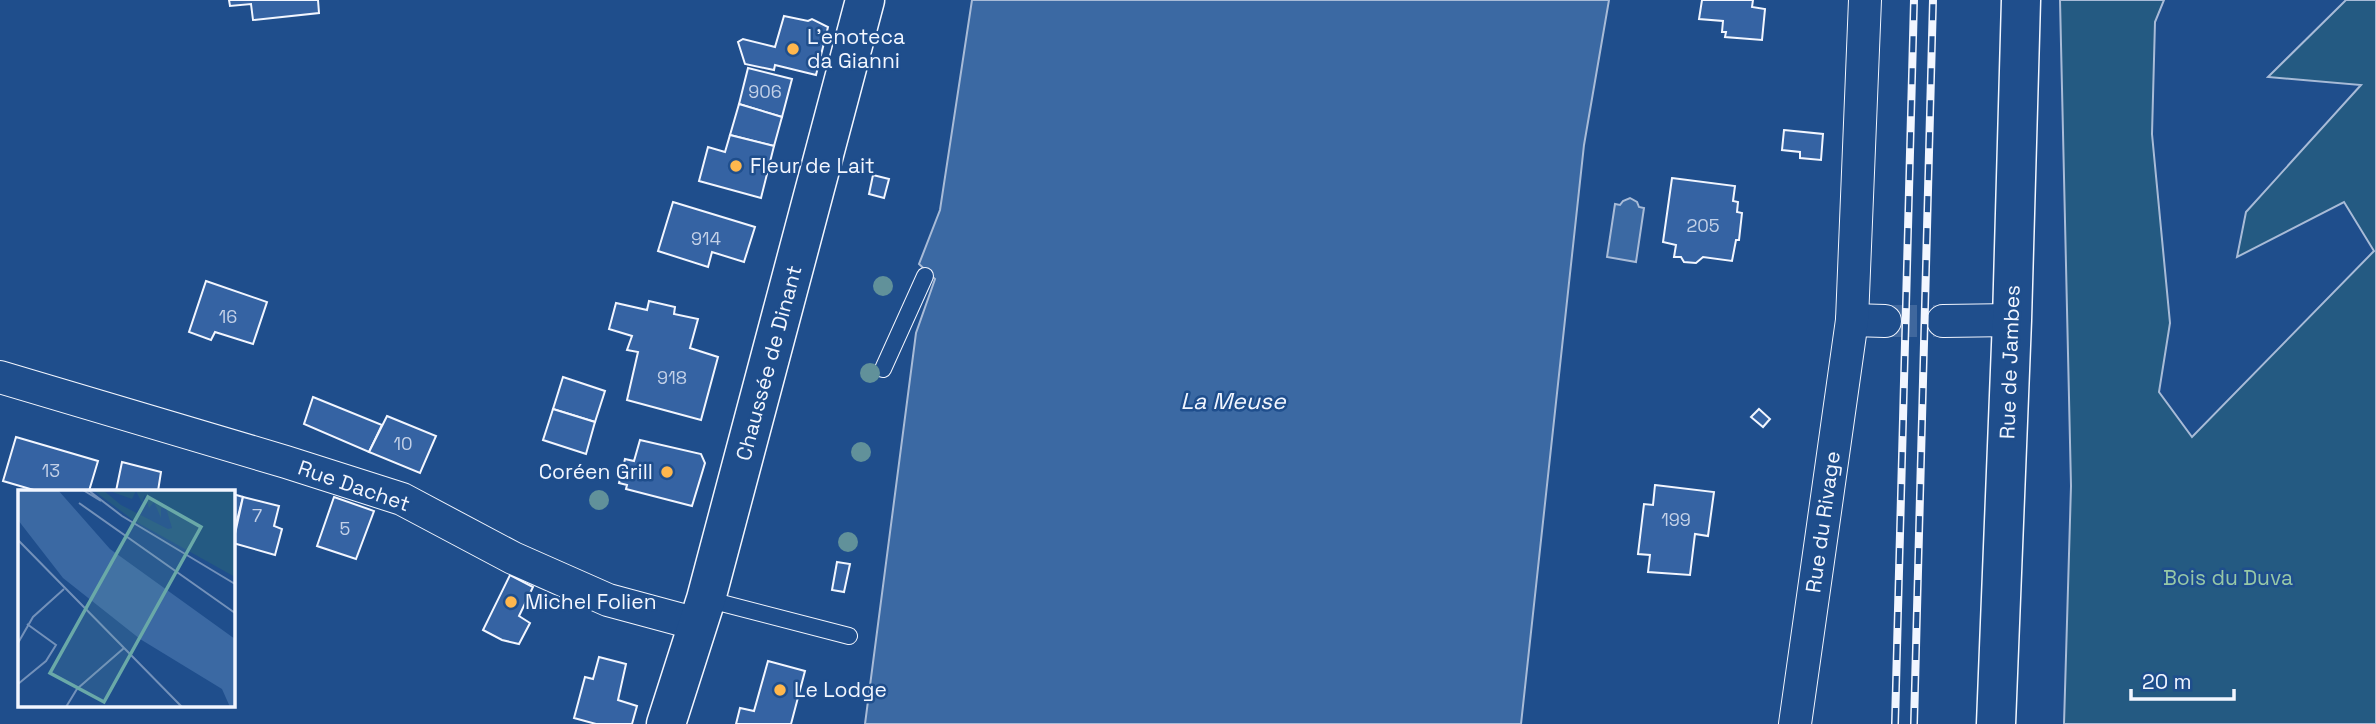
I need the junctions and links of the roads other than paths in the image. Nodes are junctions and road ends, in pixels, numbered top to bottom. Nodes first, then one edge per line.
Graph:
1 (865, 0) edge
2 (1865, 0) edge
3 (2021, 0) edge
4 (925, 276) dead end
5 (1852, 320) junction
6 (2012, 320) junction
7 (1885, 321) tunnel mouth
8 (1942, 321) tunnel mouth
9 (883, 369) dead end
10 (0, 377) edge
11 (702, 612) junction
12 (849, 636) dead end
13 (666, 724) edge
14 (1795, 724) edge
15 (1996, 724) edge

1 - 11 main road, Chaussée de Dinant
2 - 5 street, Rue du Rivage
3 - 6 main road, Rue de Jambes
4 - 9 lane
5 - 7 street
5 - 14 street, Rue du Rivage
6 - 8 street
6 - 15 main road, Rue de Jambes
10 - 11 street, Rue Dachet
11 - 12 lane
11 - 13 main road, Chaussée de Dinant

